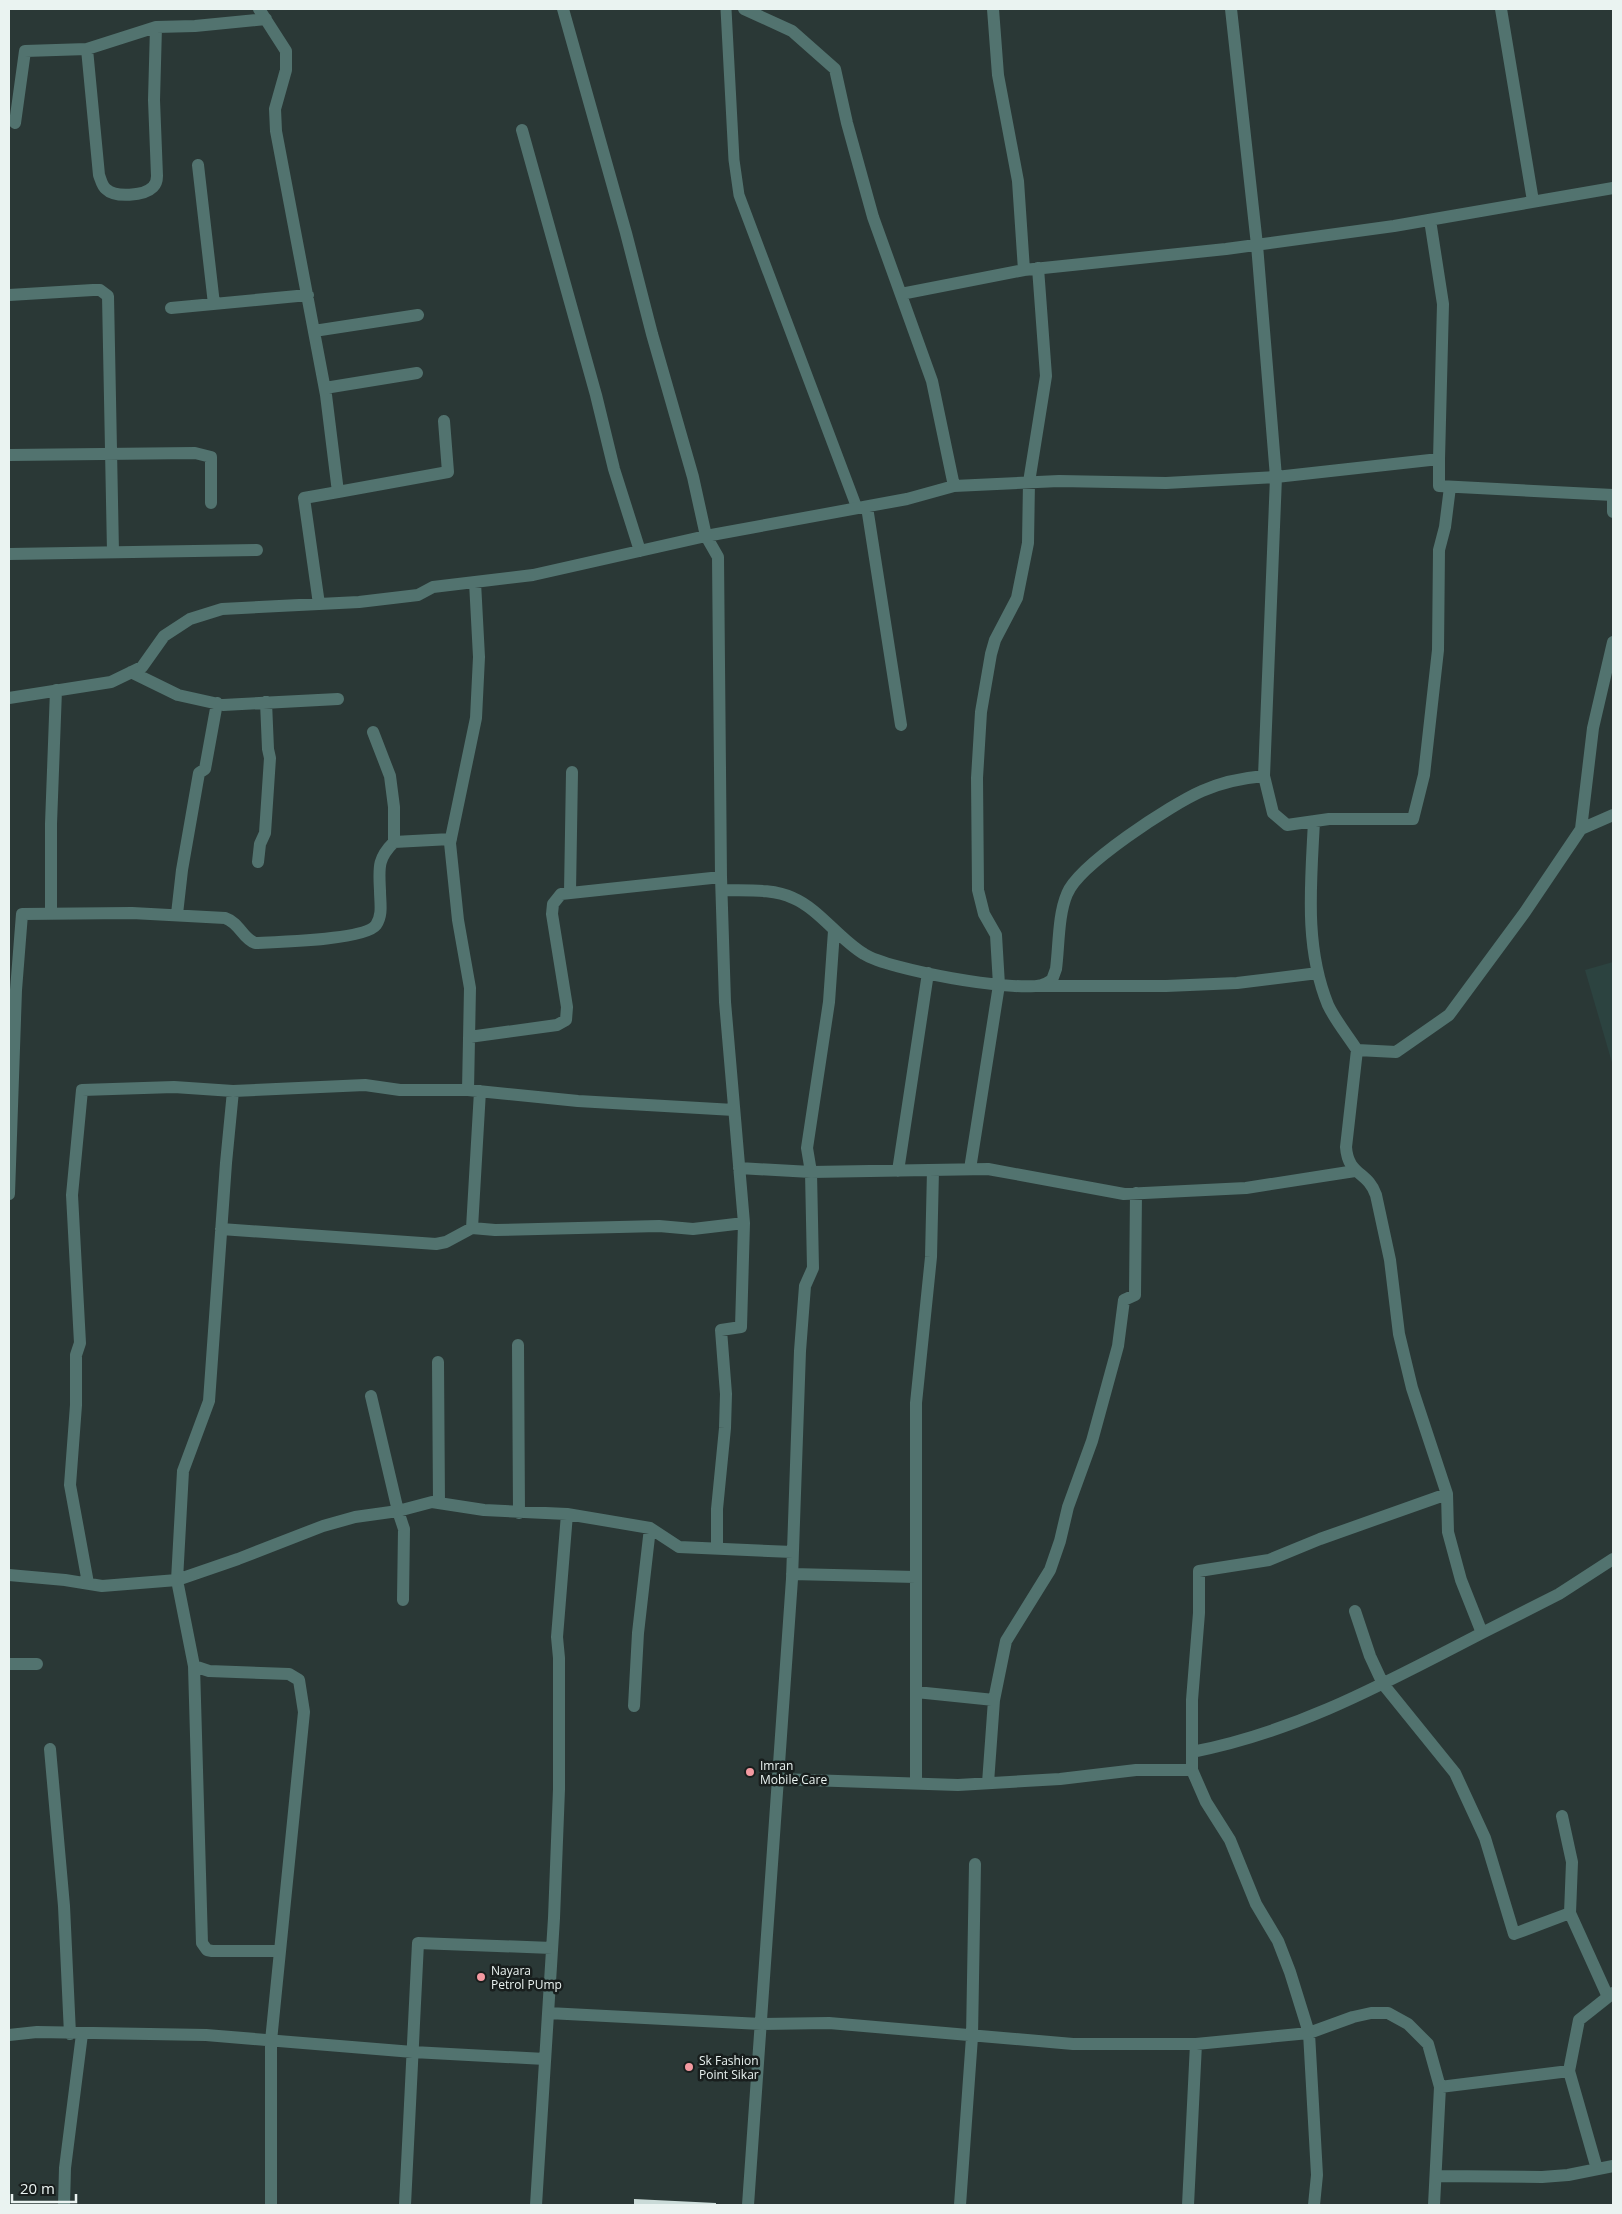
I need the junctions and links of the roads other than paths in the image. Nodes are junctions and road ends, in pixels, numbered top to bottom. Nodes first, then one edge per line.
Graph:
1 (564, 9) edge
2 (726, 9) edge
3 (744, 9) edge
4 (993, 9) edge
5 (1231, 9) edge
6 (1501, 9) edge
7 (263, 14) edge
8 (156, 27) junction
9 (87, 49) junction
10 (15, 123) dead end
11 (522, 130) dead end
12 (198, 165) dead end
13 (1613, 188) edge
14 (1533, 201) junction
15 (1430, 220) junction
16 (1258, 245) junction
17 (1038, 268) junction
18 (1024, 270) junction
19 (901, 294) junction
20 (9, 295) edge
21 (308, 295) junction
22 (214, 304) junction
23 (172, 308) dead end
24 (418, 315) dead end
25 (314, 331) junction
26 (417, 373) dead end
27 (324, 388) junction
28 (444, 421) dead end
29 (111, 453) junction
30 (9, 455) edge
31 (1439, 459) junction
32 (1276, 477) junction
33 (1029, 482) junction
34 (954, 486) junction
35 (1450, 487) junction
36 (338, 492) junction
37 (1613, 495) edge
38 (211, 504) dead end
39 (862, 508) junction
40 (1613, 512) edge
41 (706, 536) junction
42 (257, 550) dead end
43 (640, 551) junction
44 (113, 552) junction
45 (9, 554) edge
46 (475, 582) junction
47 (320, 604) junction
48 (1613, 642) edge
49 (131, 672) junction
50 (56, 690) junction
51 (9, 698) edge
52 (338, 699) dead end
53 (266, 702) junction
54 (217, 703) junction
55 (900, 725) dead end
56 (373, 732) dead end
57 (572, 772) dead end
58 (1264, 776) junction
59 (1613, 815) edge
60 (1314, 821) junction
61 (1581, 830) junction
62 (451, 839) junction
63 (394, 842) junction
64 (258, 862) dead end
65 (721, 877) junction
66 (722, 890) junction
67 (570, 892) junction
68 (51, 914) junction
69 (178, 914) junction
70 (834, 931) junction
71 (928, 973) junction
72 (1318, 973) junction
73 (999, 985) junction
74 (1040, 986) junction
75 (469, 1037) junction
76 (1357, 1050) junction
77 (233, 1091) junction
78 (474, 1091) junction
79 (734, 1110) junction
80 (739, 1168) junction
81 (970, 1169) junction
82 (933, 1170) junction
83 (898, 1171) junction
84 (1355, 1171) junction
85 (811, 1172) junction
86 (1136, 1193) junction
87 (9, 1194) edge
88 (744, 1223) junction
89 (472, 1228) junction
90 (221, 1229) junction
91 (518, 1345) dead end
92 (438, 1362) dead end
93 (371, 1396) dead end
94 (1448, 1494) junction
95 (439, 1503) junction
96 (398, 1511) junction
97 (519, 1513) junction
98 (567, 1514) junction
99 (650, 1528) junction
100 (716, 1548) junction
101 (793, 1552) junction
102 (1613, 1559) edge
103 (792, 1574) junction
104 (9, 1575) edge
105 (916, 1577) junction
106 (178, 1580) junction
107 (88, 1584) junction
108 (403, 1600) dead end
109 (1355, 1611) dead end
110 (1482, 1634) junction
111 (9, 1664) edge
112 (37, 1664) dead end
113 (194, 1666) junction
114 (1383, 1684) junction
115 (916, 1692) junction
116 (994, 1700) junction
117 (634, 1706) dead end
118 (50, 1749) dead end
119 (1192, 1752) junction
120 (1192, 1770) junction
121 (778, 1779) junction
122 (988, 1783) junction
123 (916, 1784) junction
124 (1562, 1816) dead end
125 (975, 1864) dead end
126 (1570, 1913) junction
127 (552, 1948) junction
128 (280, 1951) junction
129 (1611, 1995) edge
130 (548, 2013) junction
131 (761, 2024) junction
132 (1309, 2033) junction
133 (76, 2034) junction
134 (9, 2035) edge
135 (972, 2037) junction
136 (271, 2041) junction
137 (1196, 2044) junction
138 (413, 2052) junction
139 (545, 2059) junction
140 (1569, 2071) junction
141 (1440, 2087) junction
142 (1613, 2166) edge
143 (1597, 2169) junction
144 (1437, 2176) junction
145 (64, 2205) edge
146 (271, 2205) edge
147 (405, 2205) edge
148 (536, 2205) edge
149 (748, 2205) edge
150 (960, 2205) edge
151 (1188, 2205) edge
152 (1314, 2205) edge
153 (1434, 2205) edge

1 - 41 street
2 - 39 lane
3 - 19 street
4 - 18 street
5 - 16 street
6 - 14 street
7 - 8 street
7 - 21 street
8 - 9 street
8 - 9 street
9 - 10 street
11 - 43 street
12 - 22 street
13 - 14 street
14 - 15 street
15 - 16 street
15 - 31 street
16 - 17 street
16 - 32 street
17 - 18 street
17 - 33 street
18 - 19 street
19 - 34 street
20 - 29 street
21 - 22 street
21 - 25 street
22 - 23 street
24 - 25 street
25 - 27 street
26 - 27 street
27 - 36 street
28 - 36 street
29 - 30 street
29 - 38 street
29 - 44 street
31 - 32 street
31 - 35 street
32 - 33 street
32 - 58 street
33 - 34 street
33 - 73 street
34 - 39 street
35 - 37 street
35 - 60 street
36 - 47 street
37 - 40 street
39 - 41 street
39 - 55 street
41 - 43 street
41 - 65 street
42 - 44 street
43 - 46 street
44 - 45 street
46 - 47 street
46 - 62 street
47 - 49 street
48 - 61 street
49 - 50 street
49 - 54 street
50 - 51 street
50 - 68 street
52 - 53 street
53 - 54 street
53 - 64 street
54 - 69 street
56 - 63 street
57 - 67 street
58 - 60 street
58 - 74 street
59 - 61 street
60 - 72 street
61 - 76 street
62 - 63 street
62 - 75 street
63 - 69 street
65 - 66 street
65 - 67 street
66 - 70 street
66 - 79 street
67 - 75 street
68 - 69 street
68 - 87 street
70 - 71 street
70 - 85 street
71 - 73 street
71 - 83 street
72 - 74 street
72 - 76 street
73 - 74 street
73 - 81 street
75 - 78 street
76 - 84 street
77 - 78 street
77 - 90 street
77 - 107 street
78 - 79 street
78 - 89 street
79 - 80 street
80 - 85 street
80 - 88 street
81 - 82 street
81 - 86 street
82 - 83 street
82 - 105 street
83 - 85 street
84 - 86 street
84 - 94 street
85 - 101 street
86 - 116 street
88 - 89 street
88 - 100 street
89 - 90 street
90 - 106 street
91 - 97 street
92 - 95 street
93 - 96 street
94 - 110 street
94 - 119 street
95 - 96 street
95 - 97 street
96 - 106 street
96 - 108 street
97 - 98 street
98 - 99 street
98 - 127 street
99 - 100 street
99 - 117 street
100 - 101 street
101 - 103 street
102 - 110 street
103 - 105 street
103 - 121 street
104 - 107 street
105 - 115 street
106 - 107 street
106 - 113 street
109 - 114 street
110 - 114 street
111 - 112 street
113 - 128 street
113 - 128 street
114 - 119 street
114 - 126 street
115 - 116 street
115 - 123 street
116 - 122 street
118 - 133 street
119 - 120 street
120 - 122 street
120 - 132 street
121 - 123 street
121 - 131 street
122 - 123 street
124 - 126 street
125 - 135 street
126 - 129 street
127 - 130 street
127 - 138 street
128 - 136 street
129 - 140 street
130 - 131 street
130 - 139 street
131 - 135 street
131 - 149 street
132 - 137 street
132 - 141 street
132 - 152 street
133 - 134 street
133 - 136 street
133 - 145 street
135 - 137 street
135 - 150 street
136 - 138 street
136 - 146 street
137 - 151 street
138 - 139 street
138 - 147 street
139 - 148 street
140 - 141 street
140 - 143 street
141 - 144 street
142 - 143 street
143 - 144 street
144 - 153 street

